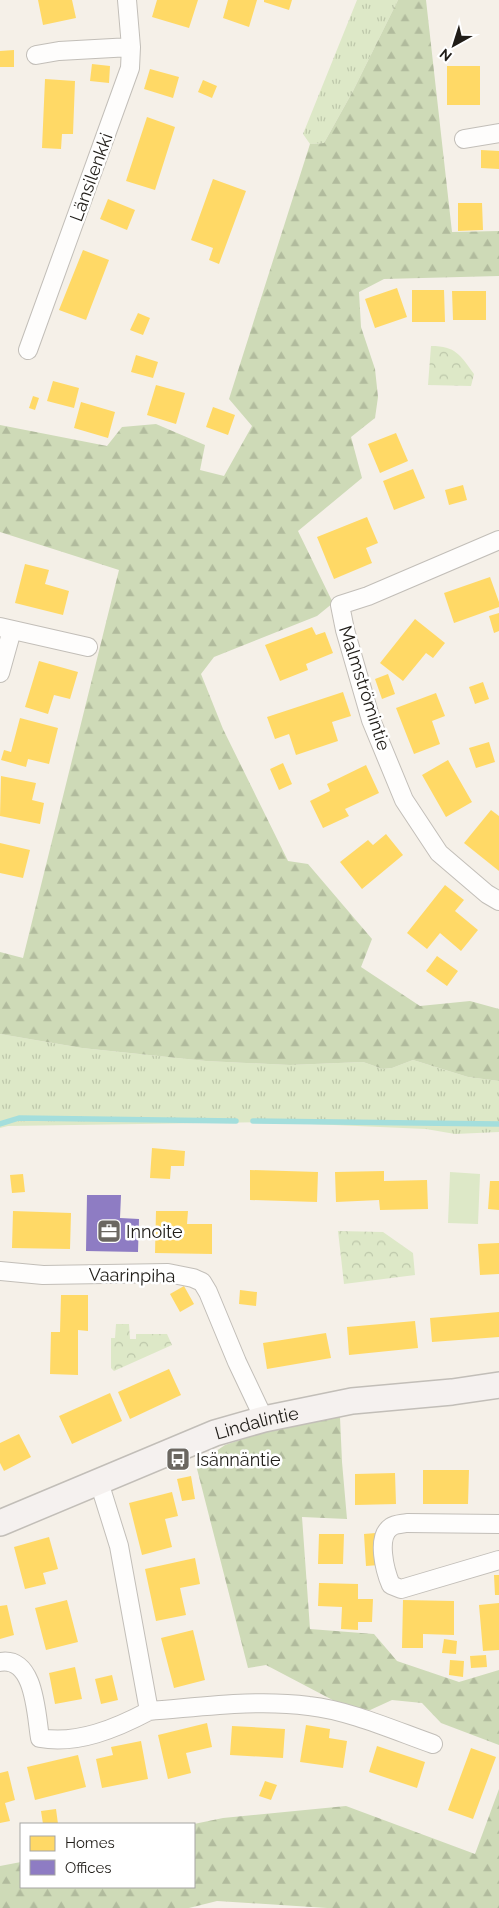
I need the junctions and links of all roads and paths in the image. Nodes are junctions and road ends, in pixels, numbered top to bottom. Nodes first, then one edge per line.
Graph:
1 (126, 0) edge
2 (131, 47) junction
3 (36, 55) dead end
4 (499, 133) edge
5 (464, 139) dead end
6 (28, 350) dead end
7 (499, 540) edge
8 (6, 629) edge
9 (88, 647) dead end
10 (0, 673) edge
11 (499, 901) edge
12 (0, 1271) edge
13 (499, 1385) edge
14 (264, 1419) junction
15 (99, 1482) junction
16 (0, 1523) edge
17 (499, 1524) edge
18 (499, 1560) edge
19 (0, 1662) edge
20 (149, 1711) junction
21 (434, 1744) dead end

1 - 2 street, Länsilenkki
2 - 3 street
2 - 6 street, Länsilenkki
4 - 5 street
7 - 11 street, Malmströmintie
8 - 9 street
8 - 10 street
12 - 14 street, Vaarinpiha
13 - 14 street, Lindalintie
14 - 15 street, Lindalintie
15 - 16 street, Lindalintie
15 - 20 street
17 - 18 street
19 - 20 street
20 - 21 street

